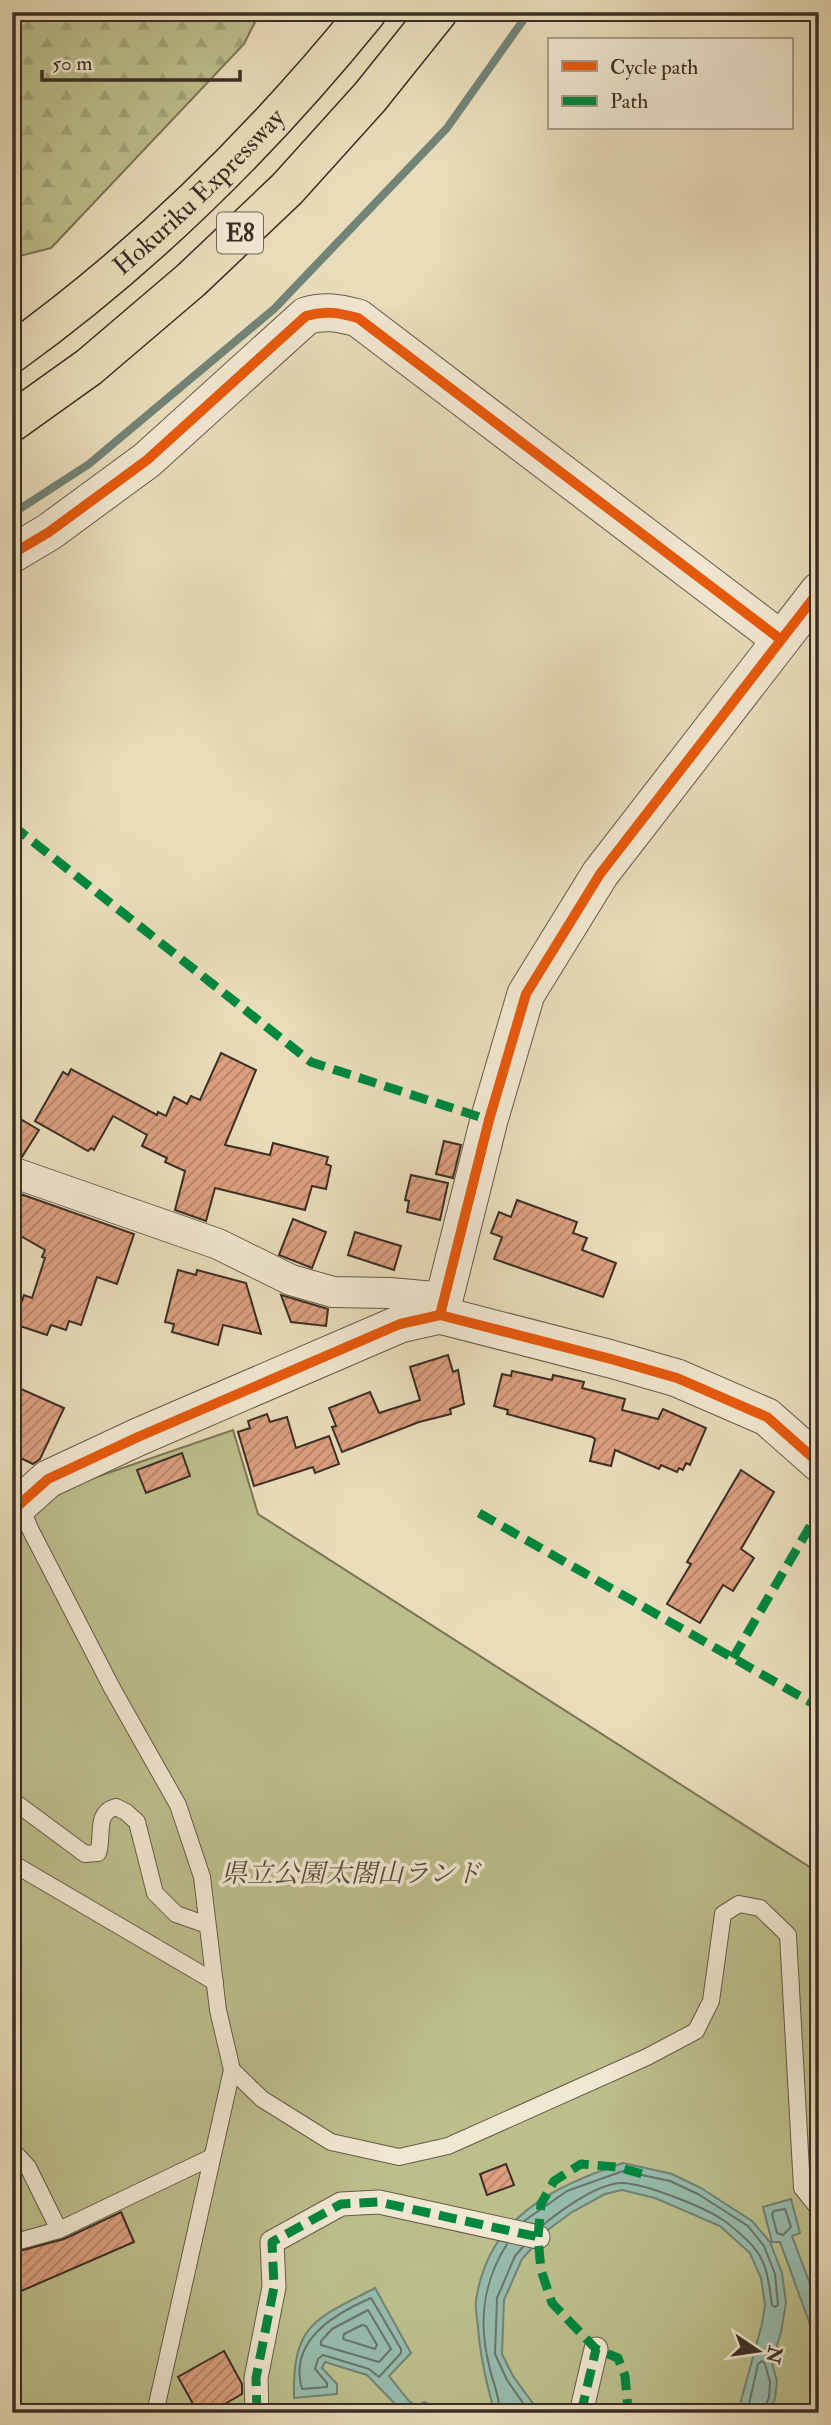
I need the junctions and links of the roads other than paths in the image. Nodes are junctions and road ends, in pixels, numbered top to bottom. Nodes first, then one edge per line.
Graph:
1 (367, 12) edge
2 (438, 12) edge
3 (12, 353) edge
4 (12, 422) edge
5 (12, 554) edge
6 (819, 591) edge
7 (780, 639) junction
8 (12, 1172) edge
9 (443, 1306) junction
10 (819, 1463) edge
11 (16, 1504) edge
12 (12, 1800) edge
13 (12, 1863) edge
14 (207, 1925) junction
15 (215, 1982) junction
16 (232, 2070) junction
17 (12, 2150) edge
18 (212, 2157) junction
19 (819, 2209) edge
20 (59, 2230) junction
21 (538, 2237) dead end
22 (12, 2243) edge
23 (596, 2349) dead end
24 (155, 2413) edge
25 (257, 2413) edge
26 (581, 2413) edge

1 - 3 highway, Hokuriku Expressway / E8
2 - 4 highway, E8
5 - 7 street
6 - 7 street
7 - 9 street
8 - 9 street
9 - 10 street
9 - 11 street
11 - 14 lane
12 - 14 lane
13 - 15 lane
14 - 15 lane
15 - 16 lane
16 - 18 lane
16 - 19 lane
17 - 20 lane
18 - 20 lane
18 - 24 lane
20 - 22 lane
21 - 25 street
23 - 26 street

